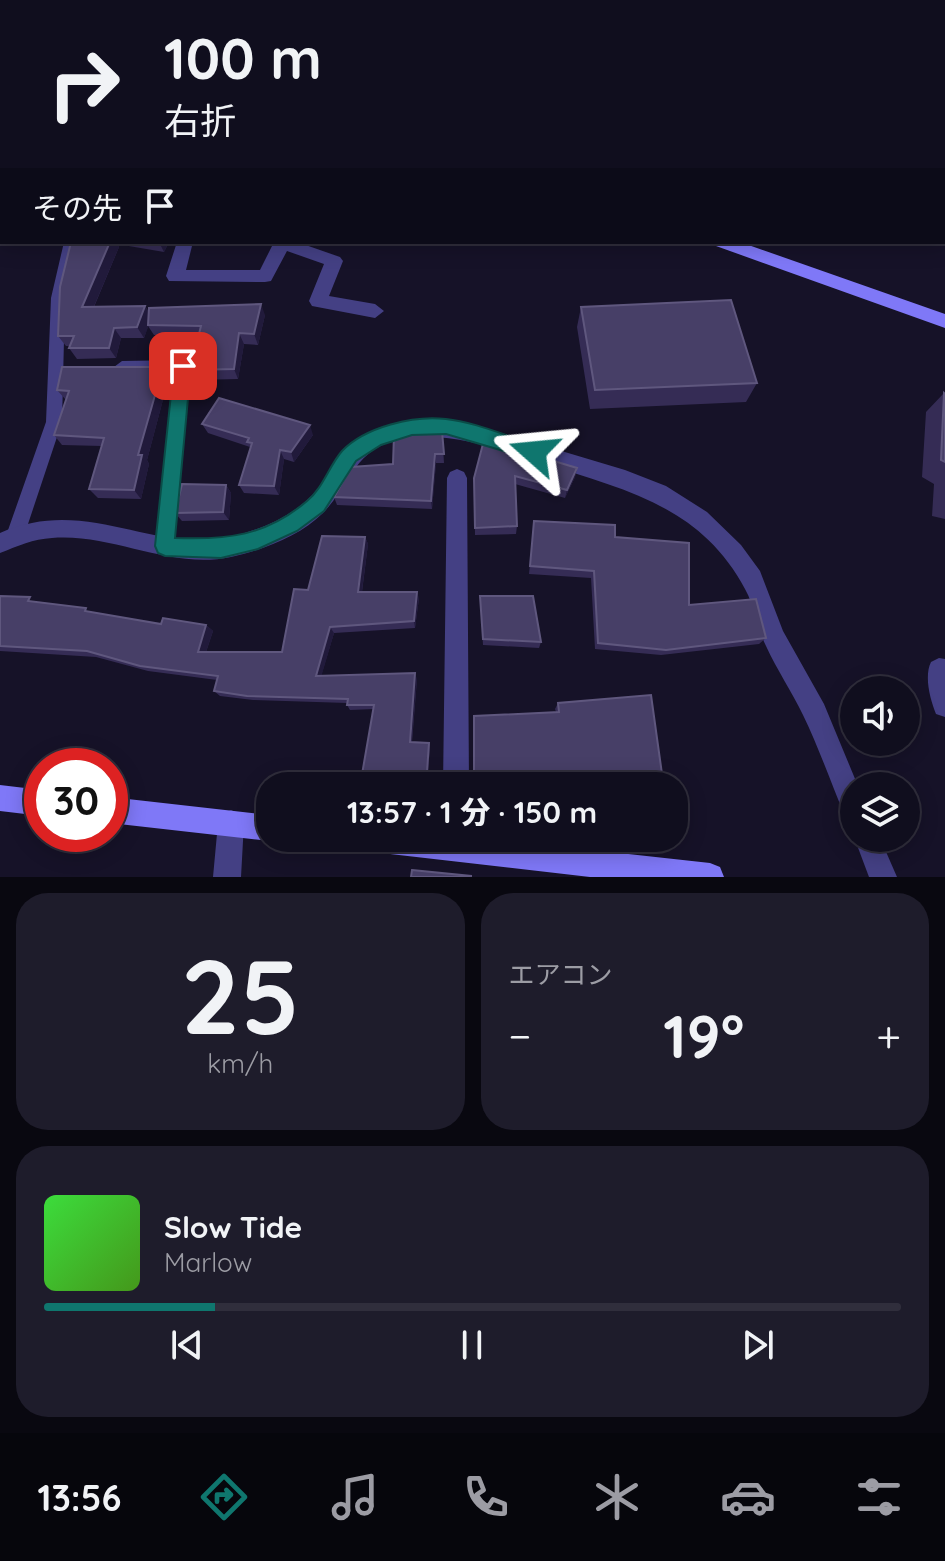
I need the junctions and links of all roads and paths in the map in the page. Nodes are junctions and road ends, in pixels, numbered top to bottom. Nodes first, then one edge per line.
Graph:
1 (71, 244) edge
2 (184, 244) edge
3 (282, 244) edge
4 (288, 244) edge
5 (728, 244) edge
6 (375, 311) dead end
7 (945, 321) edge
8 (104, 367) edge
9 (457, 478) dead end
10 (8, 538) edge
11 (165, 546) junction
12 (945, 671) edge
13 (945, 705) edge
14 (456, 772) edge
15 (840, 773) edge
16 (0, 798) edge
17 (24, 801) edge
18 (128, 812) edge
19 (231, 823) junction
20 (256, 826) edge
21 (522, 852) edge
22 (873, 852) edge
23 (227, 877) edge
24 (710, 877) edge
25 (883, 877) edge

1 - 10 lane
2 - 3 street
4 - 6 street
5 - 7 street
8 - 11 lane
9 - 14 street
10 - 11 street
11 - 15 street
12 - 13 street
16 - 17 street
18 - 19 street
19 - 20 street
19 - 23 street
21 - 24 street
22 - 25 street

